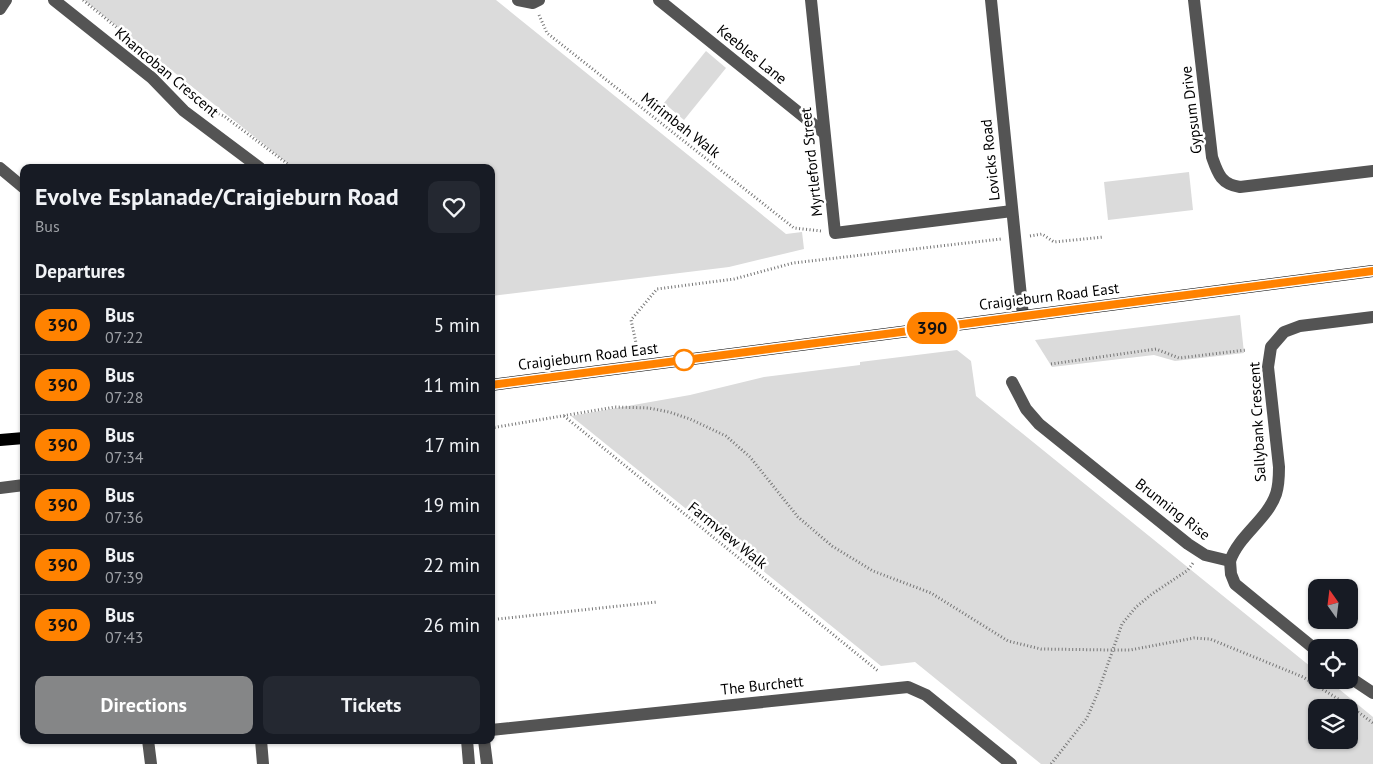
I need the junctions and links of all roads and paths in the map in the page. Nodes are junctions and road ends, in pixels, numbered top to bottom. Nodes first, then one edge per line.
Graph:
1 (6, 0) edge
2 (54, 0) edge
3 (83, 0) edge
4 (518, 0) edge
5 (659, 0) edge
6 (811, 0) edge
7 (991, 0) edge
8 (1194, 0) edge
9 (536, 2) edge
10 (0, 9) edge
11 (150, 55) dead end
12 (199, 105) dead end
13 (824, 133) junction
14 (255, 164) edge
15 (288, 164) edge
16 (0, 168) edge
17 (1373, 171) edge
18 (20, 185) edge
19 (1012, 211) junction
20 (836, 233) junction
21 (1104, 236) dead end
22 (1015, 237) junction
23 (1373, 271) edge
24 (1023, 316) junction
25 (1373, 317) edge
26 (1246, 350) dead end
27 (1051, 364) dead end
28 (641, 366) junction
29 (1012, 382) dead end
30 (495, 384) edge
31 (563, 416) junction
32 (495, 427) edge
33 (20, 438) edge
34 (0, 440) edge
35 (20, 486) edge
36 (0, 488) edge
37 (1201, 552) junction
38 (1230, 562) junction
39 (657, 602) dead end
40 (498, 619) dead end
41 (1308, 643) edge
42 (1112, 650) junction
43 (878, 671) dead end
44 (1358, 683) edge
45 (1373, 693) edge
46 (1373, 723) edge
47 (495, 730) edge
48 (148, 744) edge
49 (260, 744) edge
50 (466, 744) edge
51 (484, 744) edge
52 (151, 764) edge
53 (263, 764) edge
54 (469, 764) edge
55 (487, 764) edge
56 (1011, 764) edge
57 (1051, 764) edge

1 - 10 street
2 - 14 street, Khancoban Crescent
3 - 11 path
4 - 9 street
5 - 13 street, Keebles Lane
6 - 13 street, Myrtleford Street
7 - 19 street, Lovicks Road
8 - 17 street, Gypsum Drive
9 - 20 path, Mirimbah Walk
12 - 15 path
13 - 20 street, Myrtleford Street
16 - 18 street
19 - 20 street, Myrtleford Street
19 - 22 street, Lovicks Road
21 - 22 path
22 - 24 street, Lovicks Road
22 - 28 path
23 - 24 main road, Craigieburn Road East
24 - 28 main road, Craigieburn Road East
25 - 38 street, Sallybank Crescent
26 - 27 path
28 - 30 main road, Craigieburn Road East
29 - 37 street, Brunning Rise
31 - 32 path
31 - 42 path
31 - 43 path, Farmview Walk
33 - 34 main road
35 - 36 street
37 - 38 street, Brunning Rise
37 - 42 path
38 - 41 street
39 - 40 path
42 - 46 path
42 - 57 path
44 - 45 street
47 - 56 street, The Burchett
48 - 52 street
49 - 53 street
50 - 54 street
51 - 55 street

